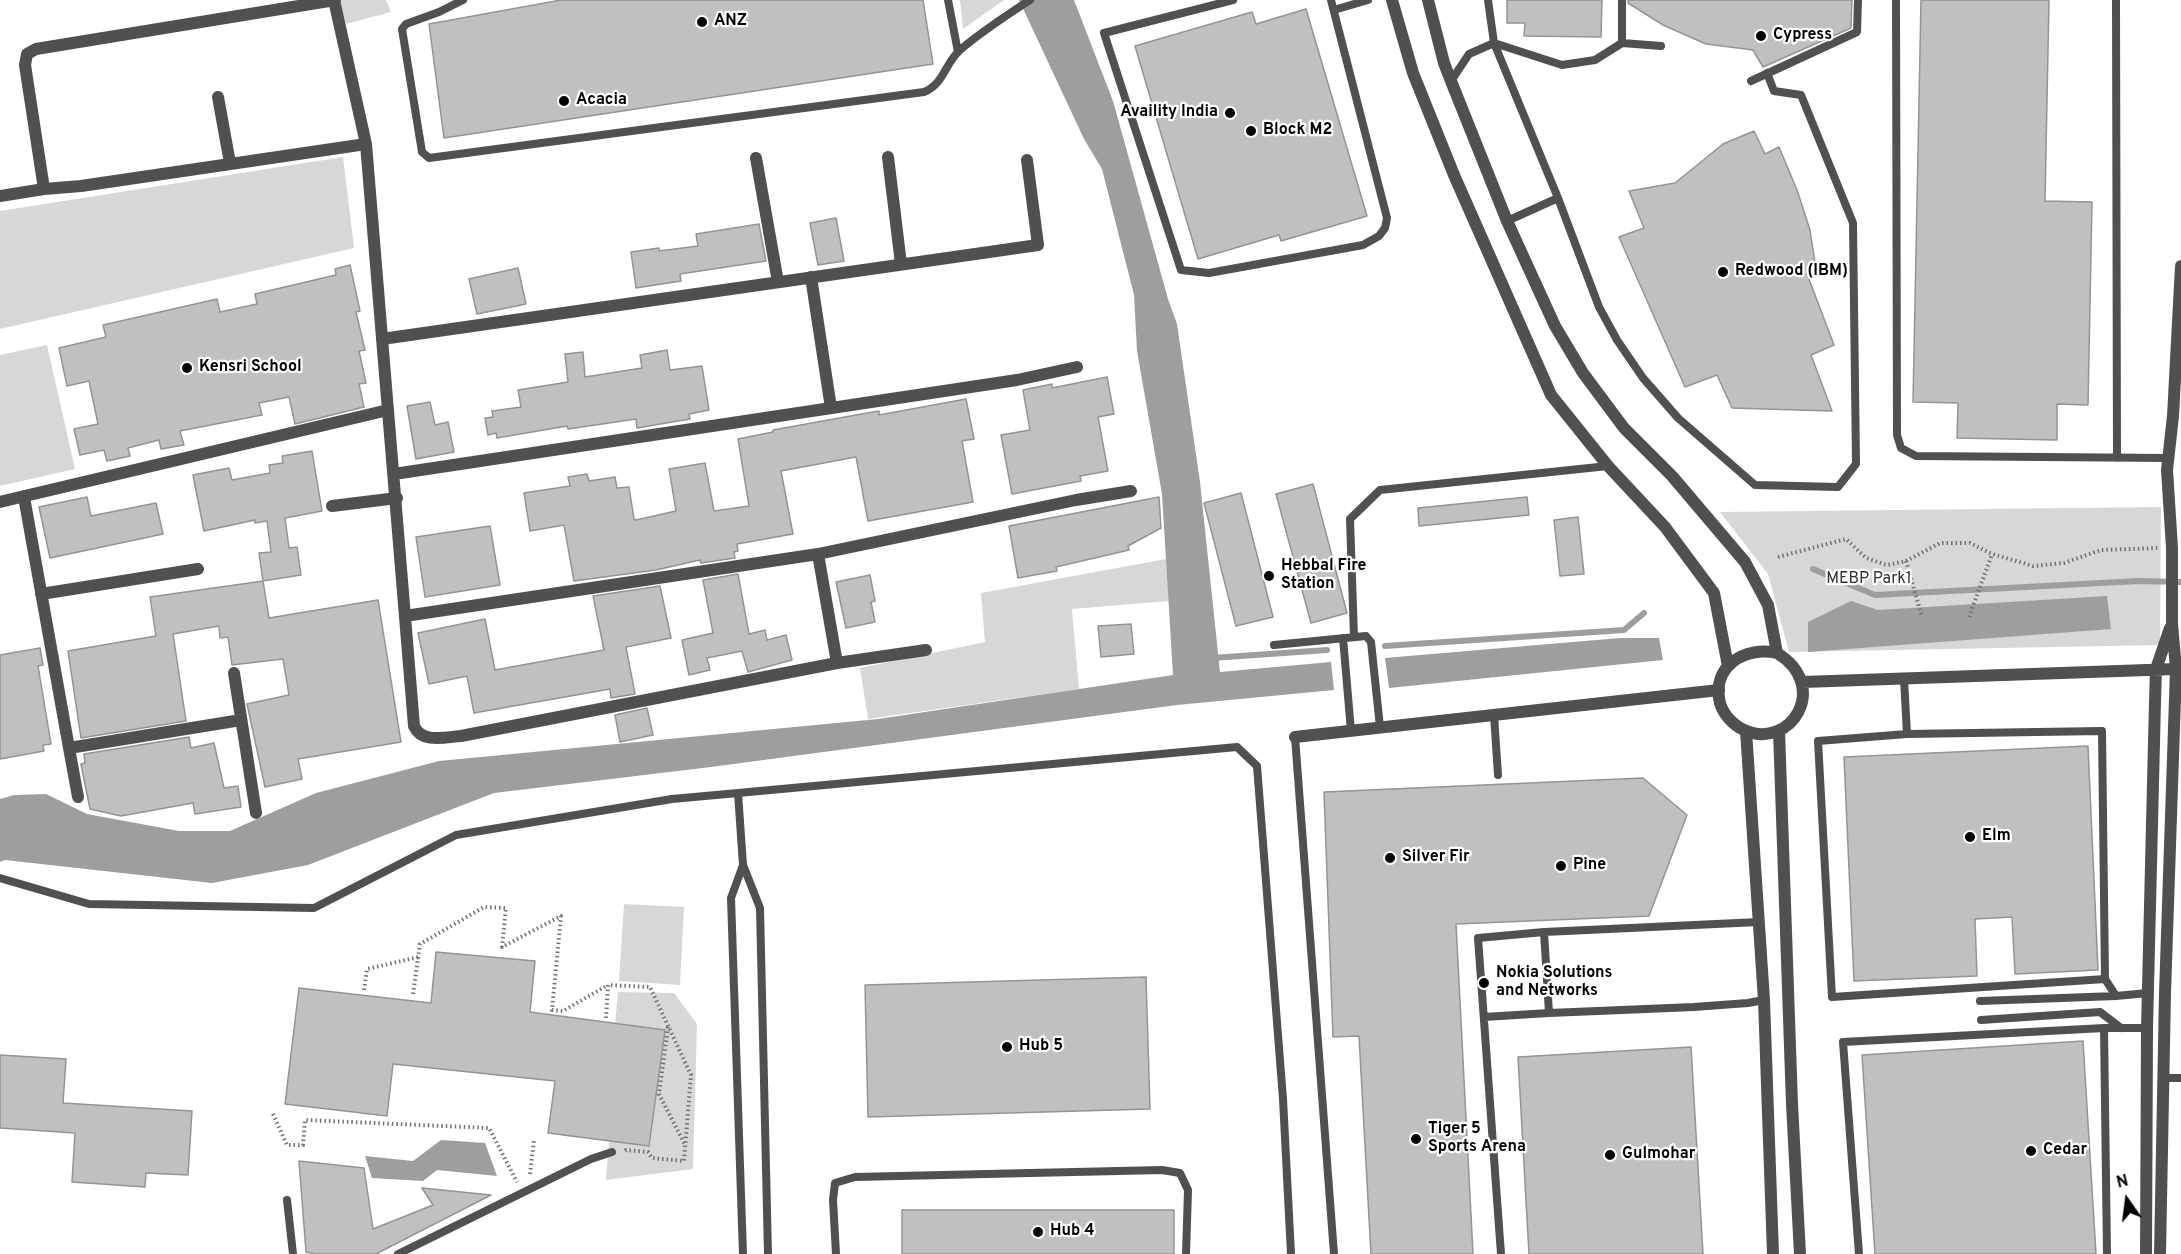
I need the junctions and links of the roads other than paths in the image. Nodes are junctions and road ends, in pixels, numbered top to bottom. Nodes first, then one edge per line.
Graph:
1 (334, 0) edge
2 (463, 0) edge
3 (948, 0) edge
4 (1030, 0) edge
5 (1233, 0) edge
6 (1331, 0) edge
7 (1368, 0) edge
8 (1392, 0) edge
9 (1428, 0) edge
10 (1488, 0) edge
11 (1622, 0) edge
12 (1857, 0) edge
13 (1896, 0) edge
14 (2116, 0) edge
15 (1334, 10) junction
16 (1494, 43) junction
17 (1622, 43) junction
18 (1661, 46) dead end
19 (958, 52) junction
20 (1767, 73) junction
21 (1451, 81) junction
22 (1751, 81) dead end
23 (218, 97) dead end
24 (366, 144) junction
25 (888, 156) dead end
26 (756, 158) dead end
27 (1026, 160) dead end
28 (230, 163) junction
29 (44, 189) junction
30 (0, 196) edge
31 (1558, 198) junction
32 (1507, 221) junction
33 (901, 264) junction
34 (2181, 266) edge
35 (811, 278) junction
36 (777, 282) junction
37 (382, 339) junction
38 (1077, 367) dead end
39 (831, 408) junction
40 (388, 410) junction
41 (2177, 417) edge
42 (2176, 435) edge
43 (2117, 458) junction
44 (2168, 458) junction
45 (1608, 466) junction
46 (394, 474) junction
47 (1131, 491) dead end
48 (24, 497) junction
49 (397, 498) junction
50 (0, 502) edge
51 (332, 506) dead end
52 (818, 554) junction
53 (198, 569) dead end
54 (41, 594) junction
55 (405, 616) junction
56 (2172, 624) junction
57 (1354, 637) junction
58 (1343, 638) junction
59 (1274, 645) dead end
60 (926, 650) dead end
61 (1777, 653) junction
62 (837, 663) junction
63 (1728, 666) junction
64 (2156, 669) junction
65 (2179, 669) edge
66 (234, 673) dead end
67 (1904, 679) junction
68 (1803, 682) junction
69 (1719, 690) junction
70 (1494, 715) junction
71 (241, 720) junction
72 (1380, 727) junction
73 (1351, 730) junction
74 (1746, 731) junction
75 (1779, 731) junction
76 (1907, 734) junction
77 (1295, 737) joint
78 (69, 748) junction
79 (1498, 775) dead end
80 (738, 793) junction
81 (78, 797) dead end
82 (256, 813) dead end
83 (743, 865) junction
84 (0, 878) edge
85 (1759, 922) junction
86 (1544, 932) junction
87 (2105, 979) junction
88 (2148, 993) junction
89 (2116, 996) junction
90 (1764, 1000) junction
91 (1980, 1001) dead end
92 (1549, 1013) junction
93 (1484, 1017) junction
94 (1981, 1020) dead end
95 (2104, 1028) junction
96 (2121, 1028) junction
97 (2147, 1028) junction
98 (2181, 1077) edge
99 (2163, 1078) junction
100 (612, 1152) road end
101 (287, 1200) dead end
102 (293, 1254) edge
103 (398, 1254) edge
104 (743, 1254) edge
105 (768, 1254) edge
106 (836, 1254) edge
107 (1186, 1254) edge
108 (1291, 1254) edge
109 (1334, 1254) edge
110 (1501, 1254) edge
111 (1773, 1254) edge
112 (1800, 1254) edge
113 (1859, 1254) edge
114 (2107, 1254) edge
115 (2146, 1254) edge
116 (2160, 1254) edge

1 - 24 street
1 - 29 street
2 - 19 lane
3 - 19 lane
4 - 19 lane
5 - 15 lane
6 - 15 lane
7 - 15 lane
8 - 45 street
9 - 21 street
10 - 16 lane
11 - 17 lane
12 - 20 lane
13 - 43 lane
14 - 43 lane
16 - 17 lane
16 - 21 lane
16 - 31 lane
17 - 18 lane
20 - 22 lane
20 - 31 lane
21 - 32 street
23 - 28 street
24 - 28 street
24 - 37 street
25 - 33 street
26 - 36 street
27 - 33 street
28 - 29 street
29 - 30 street
31 - 32 lane
32 - 61 street
33 - 35 street
34 - 41 street
35 - 36 street
35 - 39 street
36 - 37 street
37 - 40 street
38 - 39 street
39 - 46 street
40 - 46 street
40 - 48 street
41 - 42 street
42 - 44 street
43 - 44 lane
44 - 56 street
45 - 57 lane
45 - 63 street
46 - 49 street
47 - 52 street
48 - 50 street
48 - 54 street
49 - 51 street
49 - 55 street
52 - 55 street
52 - 62 street
53 - 54 street
54 - 78 street
55 - 62 street
56 - 64 street
56 - 65 street
57 - 58 lane
57 - 72 lane
58 - 59 lane
58 - 73 lane
60 - 62 street
61 - 63 street
61 - 68 street
63 - 69 street
64 - 65 street
64 - 67 street
64 - 88 street
65 - 99 street
66 - 71 street
67 - 68 street
67 - 76 lane
68 - 75 street
69 - 70 street
69 - 74 street
70 - 72 street
70 - 79 lane
71 - 78 street
71 - 82 street
72 - 73 street
73 - 77 street
74 - 75 street
74 - 85 street
75 - 112 street
76 - 87 lane
76 - 87 lane
77 - 109 lane
78 - 81 street
80 - 83 lane
80 - 84 lane
80 - 108 lane
83 - 104 lane
83 - 105 lane
85 - 86 lane
85 - 90 street
86 - 92 lane
86 - 93 lane
87 - 89 lane
88 - 89 lane
88 - 97 street
89 - 91 lane
90 - 92 lane
90 - 111 street
92 - 93 lane
93 - 110 lane
94 - 96 lane
95 - 96 lane
95 - 113 lane
95 - 114 lane
96 - 97 lane
97 - 115 street
98 - 99 lane
99 - 116 street
100 - 103 lane
101 - 102 lane
106 - 107 lane

